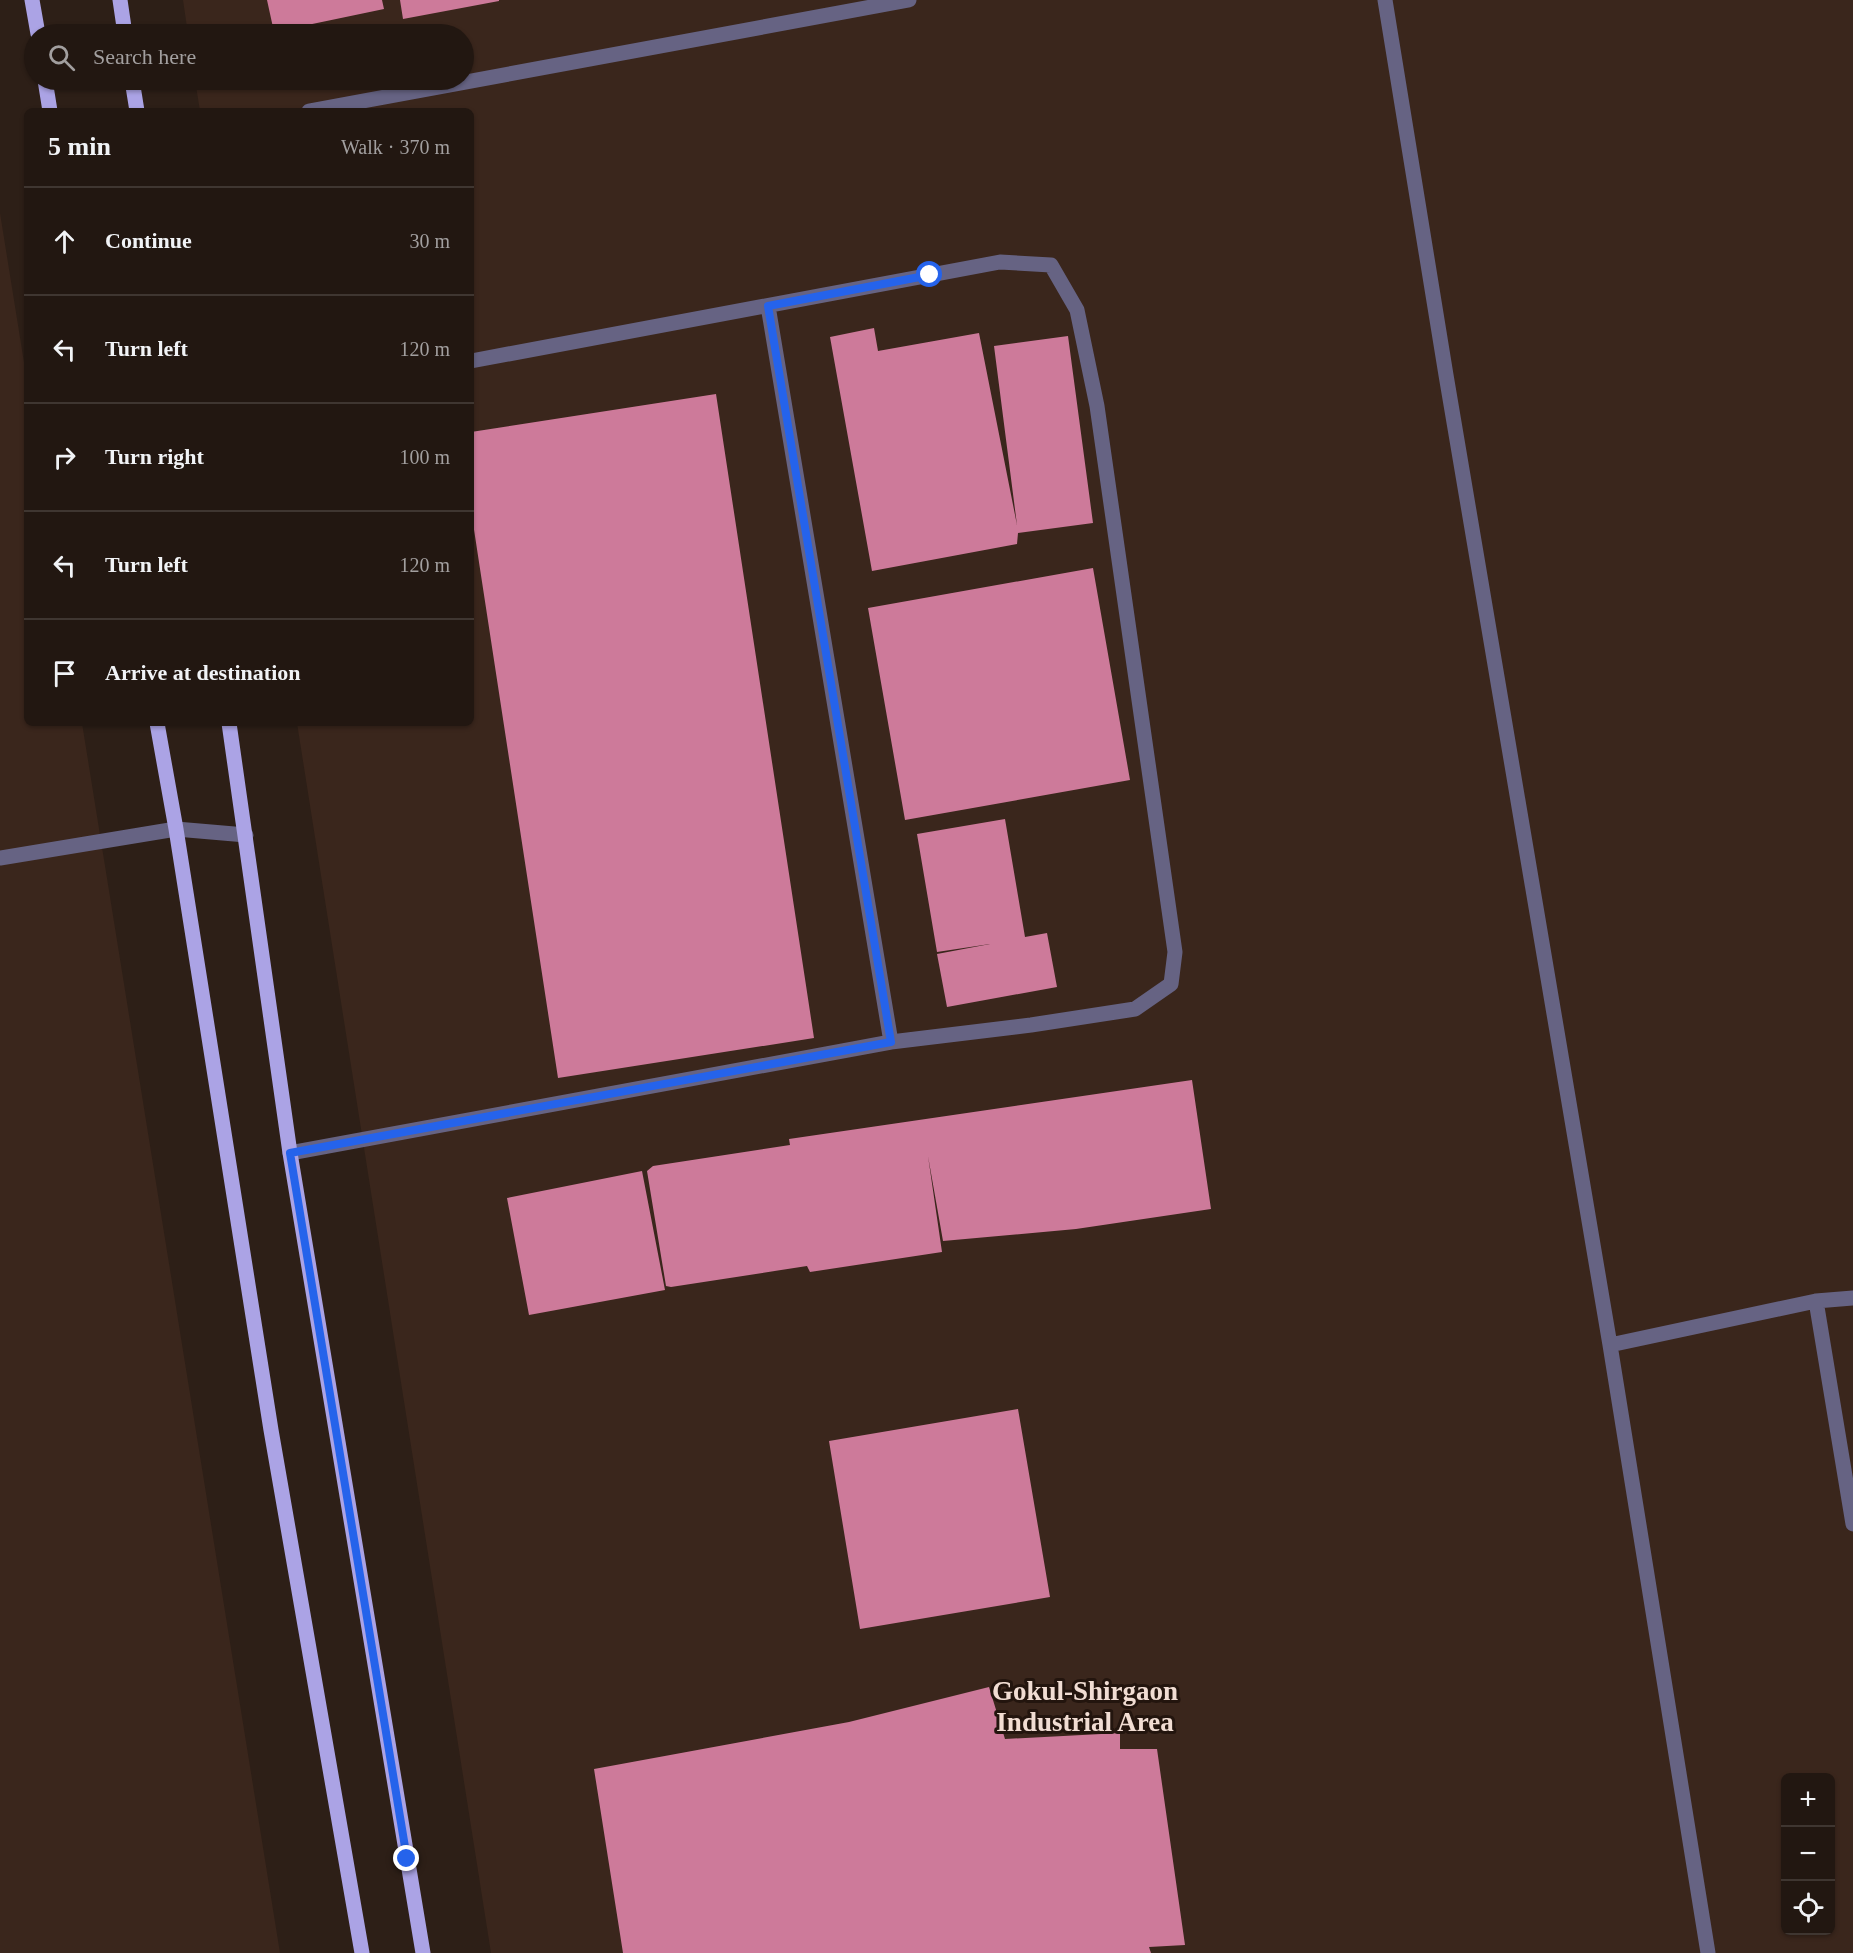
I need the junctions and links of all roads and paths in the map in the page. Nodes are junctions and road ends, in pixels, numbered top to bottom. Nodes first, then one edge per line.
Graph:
1 (32, 0) edge
2 (120, 0) edge
3 (909, 0) edge
4 (1385, 0) edge
5 (36, 24) edge
6 (124, 24) edge
7 (474, 80) edge
8 (47, 90) edge
9 (134, 90) edge
10 (423, 90) edge
11 (50, 108) edge
12 (137, 108) edge
13 (325, 108) edge
14 (768, 306) junction
15 (474, 360) edge
16 (158, 726) edge
17 (229, 726) edge
18 (176, 829) junction
19 (246, 835) junction
20 (0, 858) edge
21 (891, 1042) junction
22 (290, 1153) junction
23 (1853, 1298) edge
24 (1816, 1301) junction
25 (1610, 1345) junction
26 (1853, 1524) edge
27 (362, 1953) edge
28 (423, 1953) edge
29 (1708, 1953) edge

1 - 5 main road
2 - 6 main road
3 - 7 street
4 - 25 street
8 - 11 main road
9 - 12 main road
10 - 13 street
14 - 15 street
14 - 21 street
14 - 21 street
16 - 18 main road
17 - 19 main road
18 - 19 street
18 - 20 street
18 - 27 main road
19 - 22 main road
21 - 22 street
22 - 28 main road
23 - 24 street
24 - 25 street
24 - 26 street
25 - 29 street

